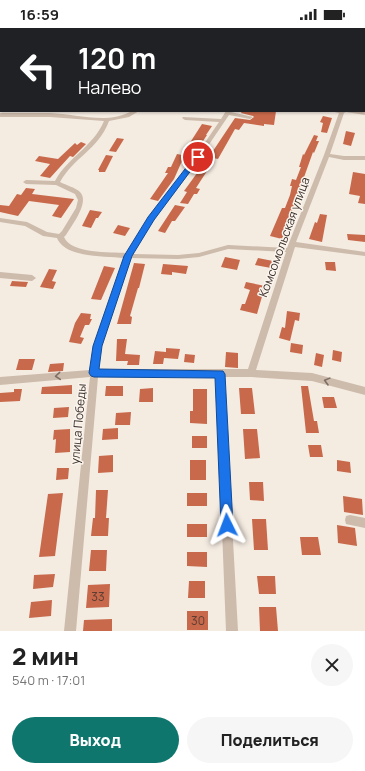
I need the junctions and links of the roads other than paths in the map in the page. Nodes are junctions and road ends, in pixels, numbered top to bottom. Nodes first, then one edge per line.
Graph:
1 (134, 112) edge
2 (229, 112) edge
3 (345, 112) edge
4 (52, 113) edge
5 (0, 115) edge
6 (250, 117) dead end
7 (185, 118) dead end
8 (107, 120) junction
9 (221, 121) junction
10 (327, 155) junction
11 (365, 158) edge
12 (26, 182) dead end
13 (57, 183) junction
14 (0, 220) edge
15 (60, 236) junction
16 (292, 247) junction
17 (365, 254) edge
18 (128, 256) junction
19 (0, 275) edge
20 (32, 278) dead end
21 (94, 373) junction
22 (251, 373) junction
23 (220, 374) junction
24 (0, 381) edge
25 (365, 392) edge
26 (350, 520) dead end
27 (365, 523) edge
28 (70, 631) edge
29 (232, 631) edge

1 - 8 street
2 - 6 street
2 - 9 street, улица Победы
3 - 10 street, Комсомольская улица
4 - 5 street
4 - 8 street
7 - 9 street
8 - 13 street
9 - 18 street, улица Победы
10 - 11 street
10 - 16 street, Комсомольская улица
12 - 13 street
13 - 15 street
14 - 15 street
15 - 18 street
16 - 17 street
16 - 18 street
16 - 22 street, Комсомольская улица
18 - 21 street, улица Победы
19 - 20 street
21 - 23 street
21 -> 24 street
21 - 28 street, улица Победы
22 - 23 street
25 -> 22 street
23 - 29 street
26 - 27 street

